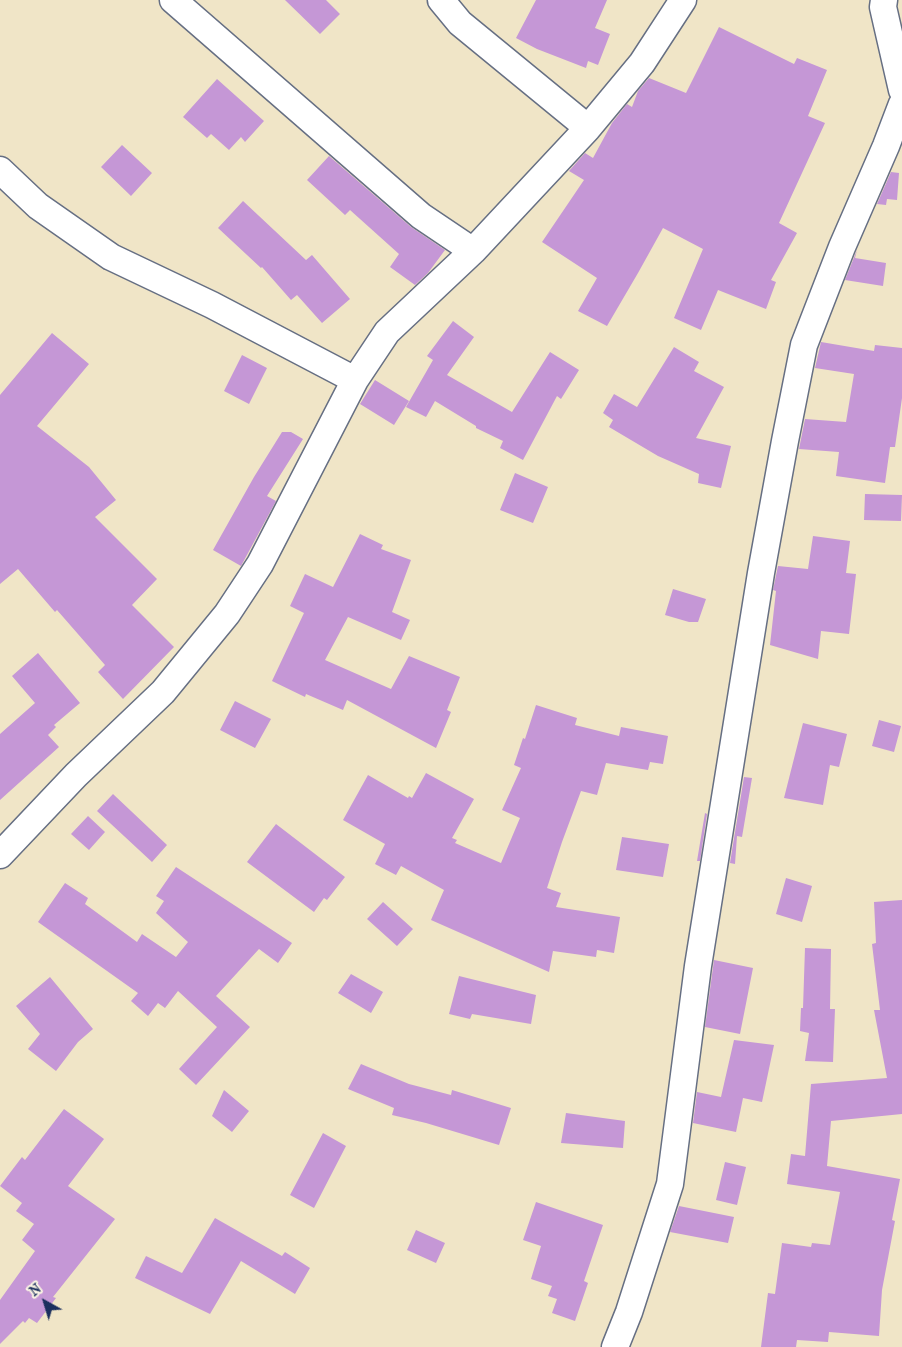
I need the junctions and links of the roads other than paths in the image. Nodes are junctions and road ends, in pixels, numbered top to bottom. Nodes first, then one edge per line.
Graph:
1 (173, 0) edge
2 (441, 0) edge
3 (683, 0) edge
4 (884, 0) edge
5 (902, 90) edge
6 (902, 104) edge
7 (588, 128) junction
8 (0, 170) edge
9 (473, 251) junction
10 (355, 380) junction
11 (0, 855) edge
12 (615, 1347) edge

1 - 9 street
2 - 7 street
3 - 7 street
4 - 5 street
6 - 12 street
7 - 9 street
8 - 10 street
9 - 10 street
10 - 11 street

